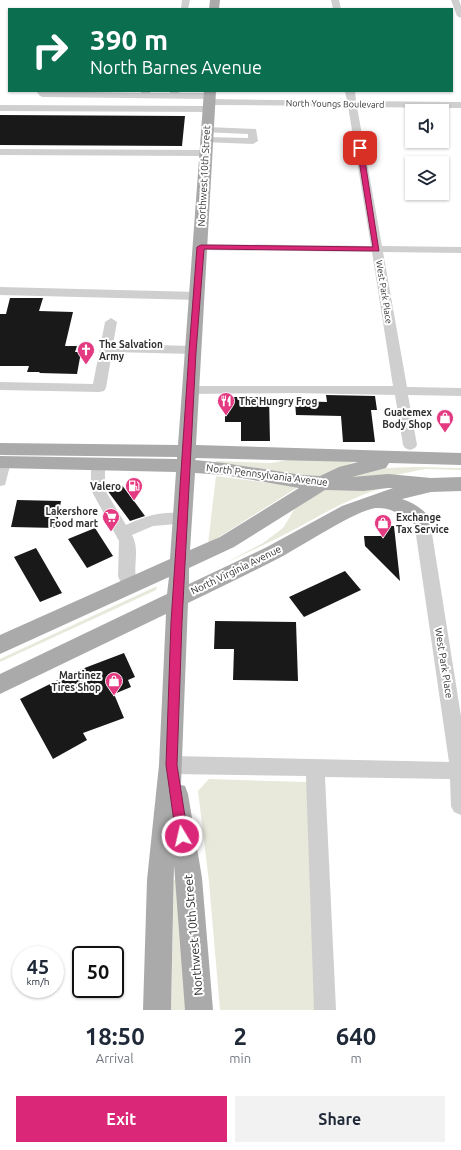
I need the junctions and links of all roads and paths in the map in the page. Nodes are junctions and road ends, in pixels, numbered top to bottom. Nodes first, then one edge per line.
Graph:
1 (455, 0) edge
2 (461, 16) edge
3 (42, 92) edge
4 (350, 92) edge
5 (146, 93) edge
6 (174, 93) edge
7 (0, 99) edge
8 (209, 100) edge
9 (352, 104) junction
10 (461, 105) edge
11 (0, 108) edge
12 (181, 109) junction
13 (224, 130) junction
14 (206, 141) junction
15 (224, 141) junction
16 (0, 152) edge
17 (201, 247) junction
18 (377, 249) junction
19 (461, 250) edge
20 (0, 292) edge
21 (198, 296) junction
22 (111, 322) dead end
23 (107, 348) junction
24 (193, 350) junction
25 (0, 386) edge
26 (190, 390) junction
27 (400, 391) junction
28 (461, 392) edge
29 (406, 451) junction
30 (187, 459) junction
31 (461, 459) edge
32 (98, 465) junction
33 (1, 468) edge
34 (322, 483) junction
35 (461, 484) edge
36 (431, 485) junction
37 (373, 502) junction
38 (183, 519) junction
39 (422, 521) junction
40 (122, 533) junction
41 (181, 564) junction
42 (130, 586) junction
43 (179, 599) junction
44 (0, 645) edge
45 (0, 684) edge
46 (171, 765) junction
47 (315, 767) junction
48 (459, 771) edge
49 (461, 806) edge
50 (157, 1010) edge
51 (199, 1010) edge
52 (325, 1010) edge

1 - 2 street
3 - 5 street
4 - 9 street, West Park Place
5 - 6 street
6 - 8 street
7 - 12 street
8 - 9 street, North Youngs Boulevard
8 - 12 street
8 - 14 main road, Northwest 10th Street
9 - 10 street, North Youngs Boulevard
9 - 18 street, West Park Place
11 - 12 street
13 - 14 street
13 - 15 street
13 - 15 street
14 - 15 street
14 - 16 street
14 - 17 main road, Northwest 10th Street
17 - 18 street
17 - 21 main road, Northwest 10th Street
18 - 19 street
18 - 27 street, West Park Place
20 - 21 street
21 - 24 main road, Northwest 10th Street
22 - 23 street
23 - 24 street
23 - 25 street
24 - 26 main road, Northwest 10th Street
26 - 27 street
26 - 30 main road, Northwest 10th Street
27 - 28 street
27 - 29 street, West Park Place
29 - 30 main road, North Pennsylvania Avenue
29 - 31 main road, North Pennsylvania Avenue
29 - 34 main road
30 - 32 main road, North Pennsylvania Avenue
30 - 33 main road, North Pennsylvania Avenue
30 - 34 main road, North Pennsylvania Avenue
30 - 38 main road, Northwest 10th Street
32 - 33 main road, North Pennsylvania Avenue
32 - 40 street
34 - 36 main road, North Pennsylvania Avenue
34 - 41 main road
35 - 36 main road, North Pennsylvania Avenue
36 - 37 main road, North Virginia Avenue
36 - 39 main road
37 - 39 main road
37 - 43 main road, North Virginia Avenue
38 - 40 street
38 - 41 main road, Northwest 10th Street
39 - 48 street, West Park Place
40 - 42 street
41 - 42 main road
41 - 43 main road, Northwest 10th Street
42 - 44 main road
43 - 45 main road, North Virginia Avenue
43 - 46 main road, Northwest 10th Street
46 - 47 street
46 - 50 main road, Northwest 10th Street
46 - 51 main road, Northwest 10th Street
47 - 48 street
47 - 52 street
48 - 49 street, West Park Place

